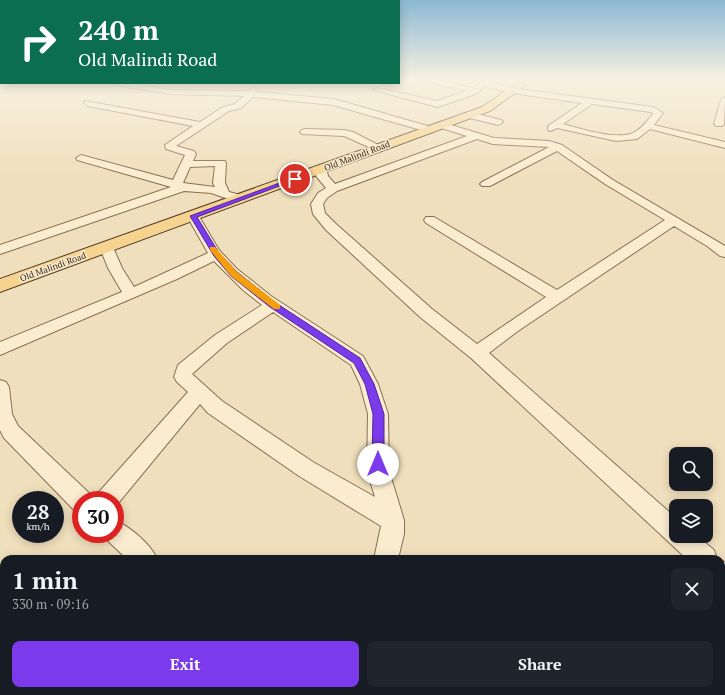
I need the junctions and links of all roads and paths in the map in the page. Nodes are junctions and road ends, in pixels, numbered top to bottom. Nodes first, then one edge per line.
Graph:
1 (137, 112) edge
2 (221, 112) edge
3 (376, 112) edge
4 (475, 112) edge
5 (575, 112) edge
6 (656, 112) edge
7 (722, 112) edge
8 (469, 115) junction
9 (498, 122) dead end
10 (720, 124) dead end
11 (202, 125) junction
12 (558, 125) junction
13 (648, 126) junction
14 (434, 127) junction
15 (305, 132) dead end
16 (476, 136) junction
17 (527, 142) junction
18 (725, 144) edge
19 (377, 147) junction
20 (558, 147) junction
21 (81, 158) dead end
22 (187, 164) junction
23 (322, 169) junction
24 (486, 184) dead end
25 (180, 186) junction
26 (333, 189) junction
27 (224, 193) junction
28 (240, 199) junction
29 (194, 216) junction
30 (430, 220) dead end
31 (674, 220) junction
32 (107, 248) junction
33 (0, 250) edge
34 (725, 253) edge
35 (216, 254) junction
36 (2, 282) edge
37 (130, 293) junction
38 (558, 298) junction
39 (273, 305) junction
40 (0, 349) edge
41 (477, 353) junction
42 (0, 386) edge
43 (200, 391) junction
44 (1, 416) edge
45 (115, 491) edge
46 (72, 492) edge
47 (393, 520) junction
48 (669, 527) edge
49 (124, 540) edge
50 (688, 543) edge
51 (141, 555) edge
52 (387, 555) edge
53 (701, 555) edge

1 - 11 street
2 - 11 street
3 - 14 street
4 - 8 main road, Old Malindi Road
5 - 12 street
6 - 13 street
7 - 10 street
8 - 9 street
8 - 14 main road, Old Malindi Road
11 - 22 street
12 - 13 street
12 - 17 street
13 - 18 street
14 - 16 street
14 - 19 main road, Old Malindi Road
15 - 19 street
16 - 17 street
16 - 26 street
17 - 20 street
19 - 23 main road, Old Malindi Road
20 - 24 street
20 - 31 street
21 - 25 street
22 - 25 street
22 - 27 street
23 - 26 street
23 - 28 main road, Old Malindi Road
25 - 27 street
25 - 33 street
26 - 41 street
27 - 28 street
28 - 29 main road, Old Malindi Road
29 - 32 main road, Old Malindi Road
29 - 35 street
30 - 38 street
31 - 34 street
31 - 38 street
32 - 36 main road, Old Malindi Road
32 - 37 street
35 - 37 street
35 - 39 street
37 - 40 street
38 - 41 street
39 - 43 street
39 - 47 street
41 - 48 street
42 - 44 street
43 - 45 street
43 - 47 street
44 - 46 street
47 - 52 street
49 - 51 street
50 - 53 street

